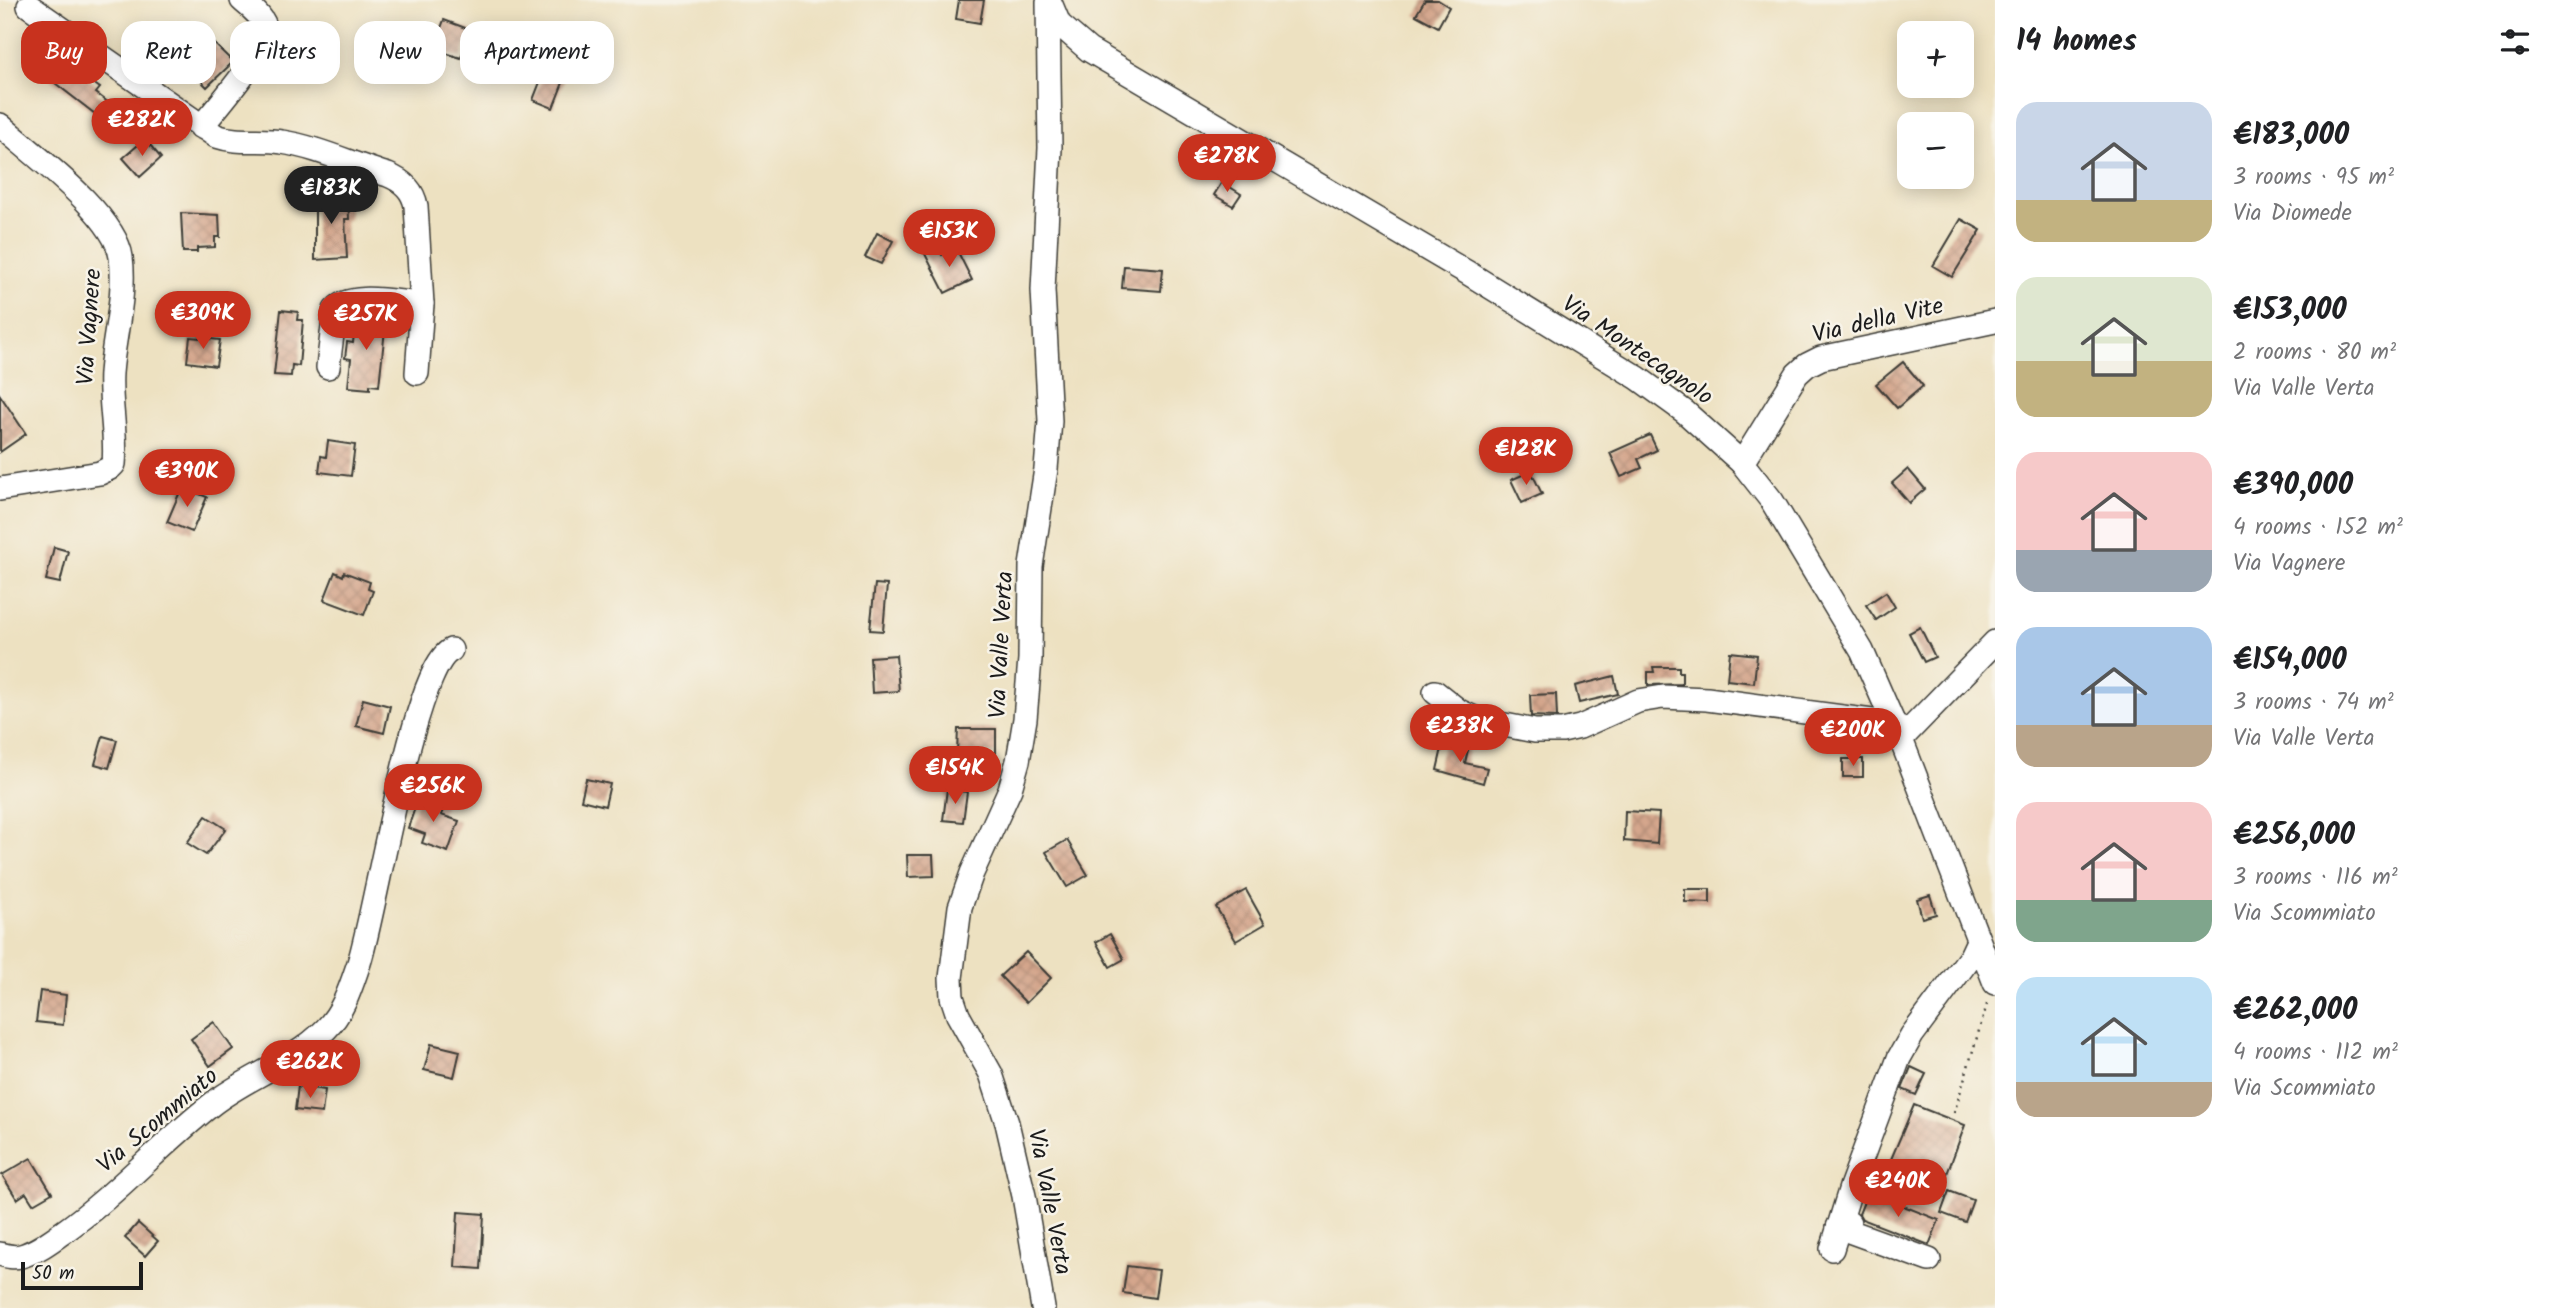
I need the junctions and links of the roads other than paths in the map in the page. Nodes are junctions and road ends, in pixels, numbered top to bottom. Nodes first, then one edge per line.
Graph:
1 (242, 0) edge
2 (1049, 0) edge
3 (29, 6) dead end
4 (0, 125) edge
5 (201, 127) junction
6 (422, 304) junction
7 (1995, 321) edge
8 (328, 367) dead end
9 (417, 373) dead end
10 (1742, 463) junction
11 (0, 489) edge
12 (1995, 642) edge
13 (451, 650) dead end
14 (1435, 692) dead end
15 (1898, 732) junction
16 (1978, 941) junction
17 (1995, 982) edge
18 (0, 1254) edge
19 (1929, 1260) dead end
20 (1043, 1308) edge

1 - 5 street
2 - 10 street, Via Montecagnolo
2 - 20 street, Via Valle Verta
3 - 5 street
4 - 11 street, Via Vagnere
5 - 6 street
6 - 8 street
6 - 9 street
7 - 10 street, Via della Vite
10 - 15 street, Via Montecagnolo
12 - 15 street
13 - 18 street, Via Scommiato
14 - 15 street
15 - 16 street, Via Montecagnolo
16 - 17 street, Via Montecagnolo
16 - 19 street

